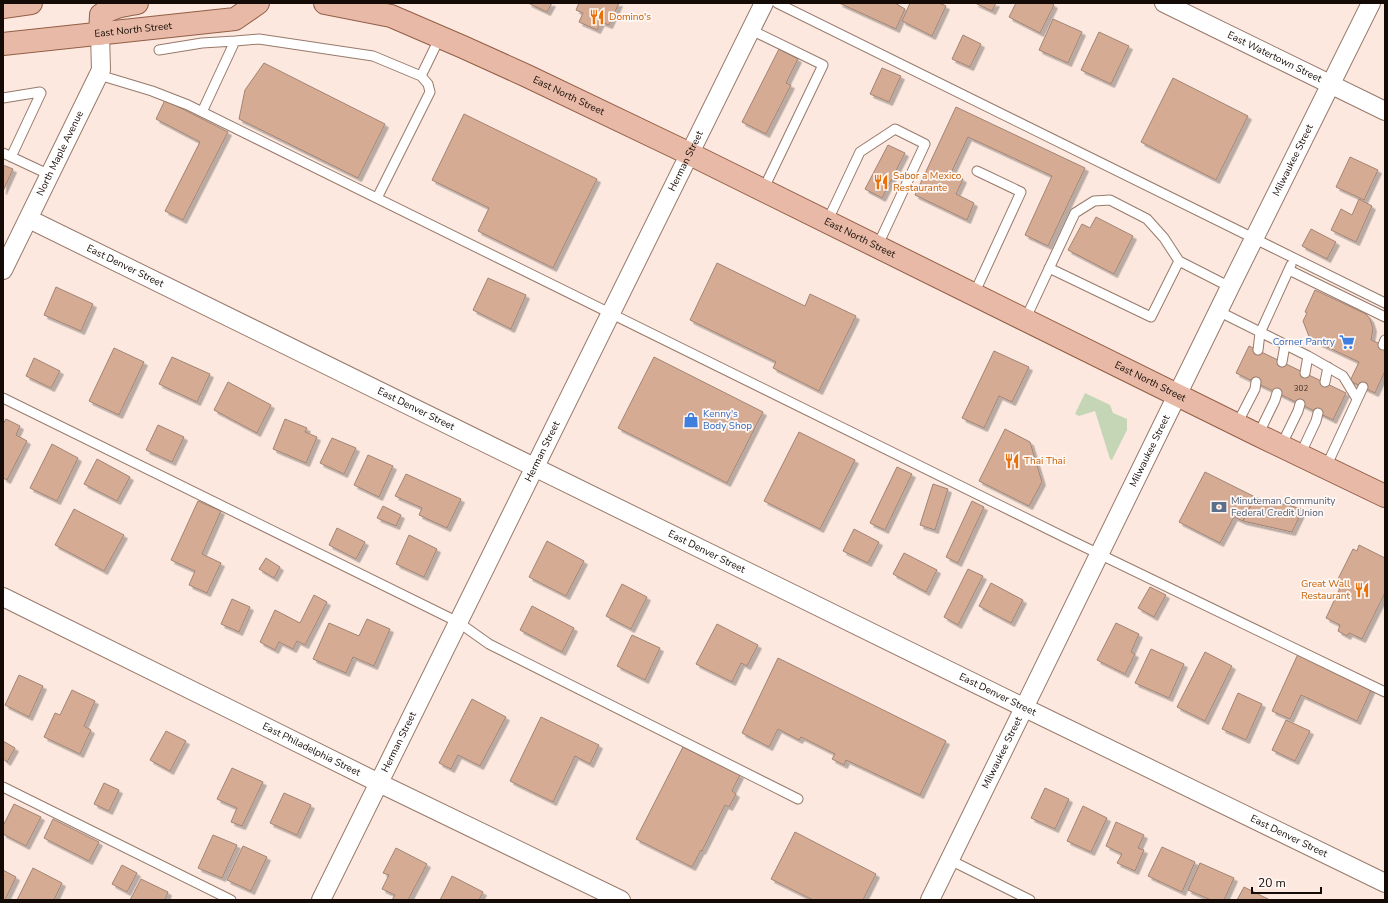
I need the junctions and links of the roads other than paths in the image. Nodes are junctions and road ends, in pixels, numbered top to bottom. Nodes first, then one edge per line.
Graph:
1 (31, 3) edge
2 (137, 3) edge
3 (258, 3) edge
4 (325, 3) edge
5 (764, 3) edge
6 (777, 3) edge
7 (1164, 3) edge
8 (1371, 3) edge
9 (3, 7) edge
10 (751, 30) junction
11 (100, 34) junction
12 (440, 37) junction
13 (235, 41) junction
14 (3, 44) edge
15 (159, 50) dead end
16 (99, 75) junction
17 (421, 76) junction
18 (1330, 84) junction
19 (3, 98) edge
20 (1385, 111) edge
21 (202, 112) junction
22 (690, 154) junction
23 (7, 155) edge
24 (977, 171) dead end
25 (50, 175) junction
26 (763, 190) junction
27 (377, 198) junction
28 (29, 219) junction
29 (827, 222) junction
30 (1254, 238) junction
31 (877, 247) junction
32 (1295, 258) junction
33 (1178, 261) junction
34 (1050, 268) junction
35 (3, 270) edge
36 (1289, 270) junction
37 (1230, 287) junction
38 (974, 294) junction
39 (1385, 302) edge
40 (1218, 312) junction
41 (611, 313) junction
42 (1385, 317) edge
43 (1025, 320) junction
44 (1260, 332) junction
45 (1285, 345) junction
46 (1258, 350) dead end
47 (1308, 356) junction
48 (1282, 362) dead end
49 (1328, 368) junction
50 (1305, 373) dead end
51 (1256, 382) dead end
52 (1325, 382) dead end
53 (1363, 387) dead end
54 (1277, 393) dead end
55 (1177, 395) junction
56 (3, 398) edge
57 (1357, 399) junction
58 (1300, 404) dead end
59 (1318, 413) dead end
60 (1237, 424) junction
61 (1258, 435) junction
62 (1281, 446) junction
63 (1300, 455) junction
64 (534, 467) junction
65 (1326, 467) junction
66 (1385, 496) edge
67 (1100, 554) junction
68 (3, 597) edge
69 (458, 622) junction
70 (1385, 692) edge
71 (1025, 708) junction
72 (379, 783) junction
73 (3, 787) edge
74 (798, 800) dead end
75 (950, 860) junction
76 (1385, 883) edge
77 (231, 900) edge
78 (321, 900) edge
79 (621, 900) edge
80 (930, 900) edge
81 (1030, 900) edge

1 - 9 main road
2 - 11 main road
3 - 11 main road, East North Street
4 - 12 main road, East North Street
5 - 10 street, Herman Street
6 - 30 lane
7 - 18 street, East Watertown Street
8 - 18 street, Milwaukee Street
10 - 22 street, Herman Street
10 - 26 lane
11 - 14 main road, East North Street
11 - 16 street, North Maple Avenue
12 - 17 lane
12 - 22 main road, East North Street
13 - 15 lane
13 - 17 lane
13 - 21 lane
16 - 21 lane
16 - 25 street, North Maple Avenue
17 - 27 lane
18 - 20 street, East Watertown Street
18 - 30 street, Milwaukee Street
19 - 23 lane
21 - 27 lane
22 - 26 main road, East North Street
22 - 41 street, Herman Street
23 - 25 lane
24 - 38 lane
25 - 28 street, North Maple Avenue
26 - 29 main road, East North Street
27 - 41 lane
28 - 35 street, North Maple Avenue
28 - 64 street, East Denver Street
29 - 31 main road, East North Street
29 - 31 lane
30 - 32 lane
30 - 37 street, Milwaukee Street
31 - 38 main road, East North Street
32 - 36 lane
32 - 39 lane
33 - 34 lane
33 - 34 lane
33 - 37 lane
34 - 43 lane
36 - 42 lane
36 - 44 lane
37 - 40 street, Milwaukee Street
38 - 43 main road, East North Street
40 - 44 lane
40 - 55 street, Milwaukee Street
41 - 64 street, Herman Street
41 - 67 lane
43 - 55 main road, East North Street
44 - 45 lane
44 - 46 lane
45 - 47 lane
45 - 48 lane
47 - 49 lane
47 - 50 lane
49 - 52 lane
49 - 57 lane
51 - 60 lane
53 - 57 lane
54 - 61 lane
55 - 60 main road, East North Street
55 - 67 street, Milwaukee Street
56 - 69 lane
57 - 65 lane
58 - 62 lane
59 - 63 lane
60 - 61 main road, East North Street
61 - 62 main road, East North Street
62 - 63 main road, East North Street
63 - 65 main road, East North Street
64 - 69 street, Herman Street
64 - 71 street, East Denver Street
65 - 66 main road, East North Street
67 - 70 lane
67 - 71 street, Milwaukee Street
68 - 72 street, East Philadelphia Street
69 - 72 street, Herman Street
69 - 74 lane
71 - 75 street, Milwaukee Street
71 - 76 street, East Denver Street
72 - 78 street, Herman Street
72 - 79 street, East Philadelphia Street
73 - 77 lane
75 - 80 street, Milwaukee Street
75 - 81 lane

